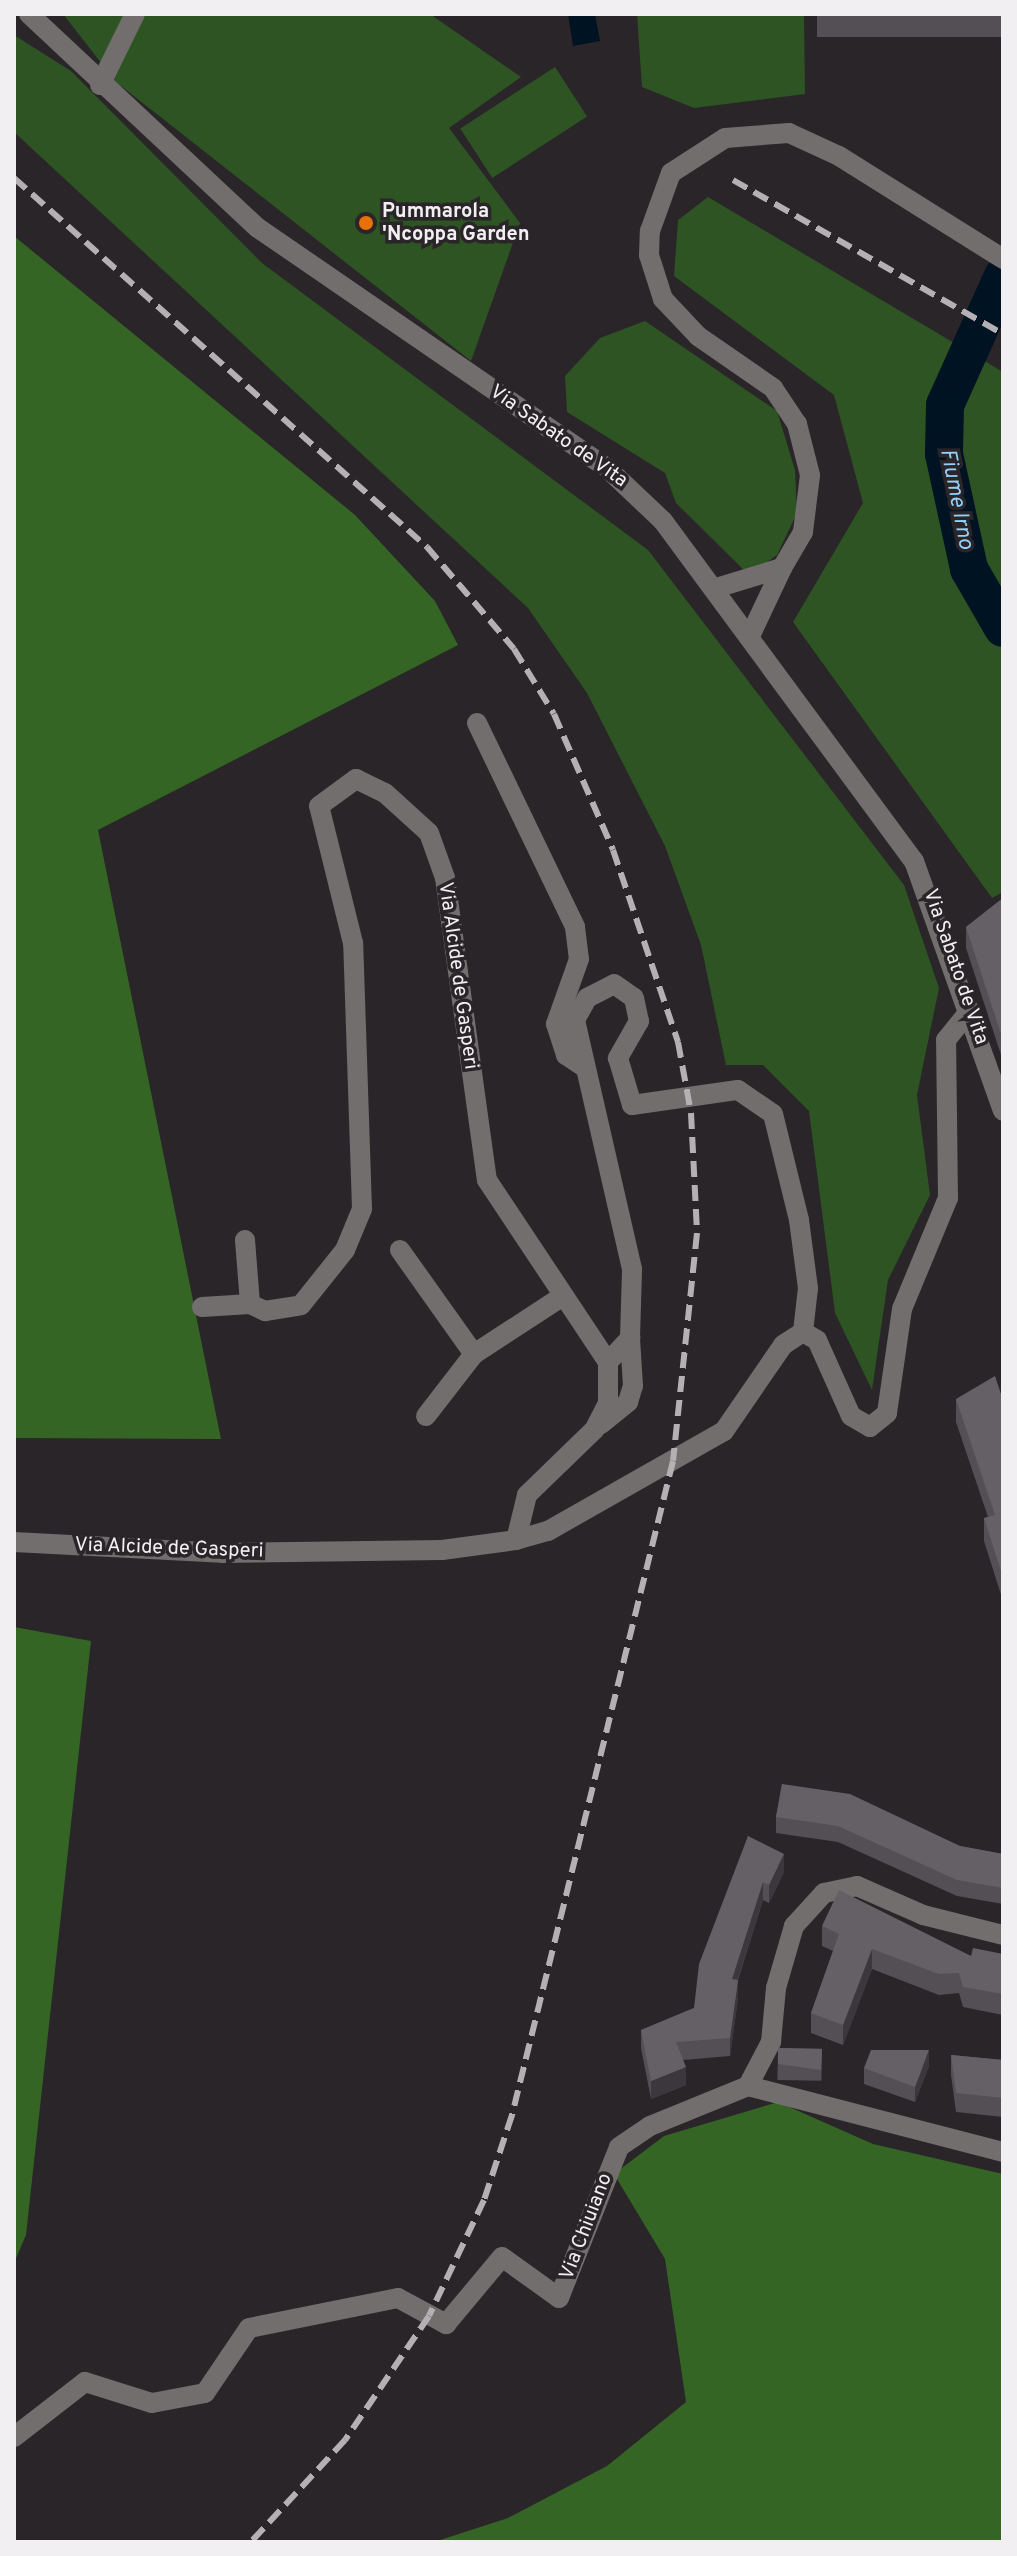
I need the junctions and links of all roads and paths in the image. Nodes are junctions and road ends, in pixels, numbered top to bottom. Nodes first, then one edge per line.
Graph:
1 (29, 14) edge
2 (135, 14) edge
3 (100, 85) junction
4 (1003, 259) edge
5 (782, 568) junction
6 (716, 588) junction
7 (751, 634) junction
8 (477, 723) dead end
9 (970, 1010) junction
10 (584, 1067) junction
11 (1003, 1111) edge
12 (245, 1240) dead end
13 (400, 1250) dead end
14 (560, 1298) junction
15 (250, 1304) junction
16 (202, 1307) dead end
17 (803, 1332) junction
18 (630, 1338) junction
19 (474, 1354) junction
20 (608, 1362) junction
21 (426, 1416) dead end
22 (595, 1429) junction
23 (516, 1540) junction
24 (14, 1542) edge
25 (1003, 1935) edge
26 (748, 2086) junction
27 (1003, 2152) edge
28 (14, 2437) edge

1 - 3 street, Via Sabato de Vita
2 - 3 street
3 - 6 street, Via Sabato de Vita
4 - 5 street
5 - 6 street
5 - 7 street
6 - 7 street, Via Sabato de Vita
7 - 9 street, Via Sabato de Vita
8 - 10 street
9 - 11 street, Via Sabato de Vita
9 - 17 street
10 - 17 street
10 - 18 street
12 - 15 street
13 - 19 street
14 - 15 street, Via Alcide de Gasperi
14 - 19 street
14 - 20 street, Via Alcide de Gasperi
15 - 16 street
17 - 23 street, Via Alcide de Gasperi
18 - 20 street
18 - 22 street
19 - 21 street
20 - 22 street
22 - 23 street
23 - 24 street, Via Alcide de Gasperi
25 - 26 street
26 - 27 street
26 - 28 street, Via Chiuiano

